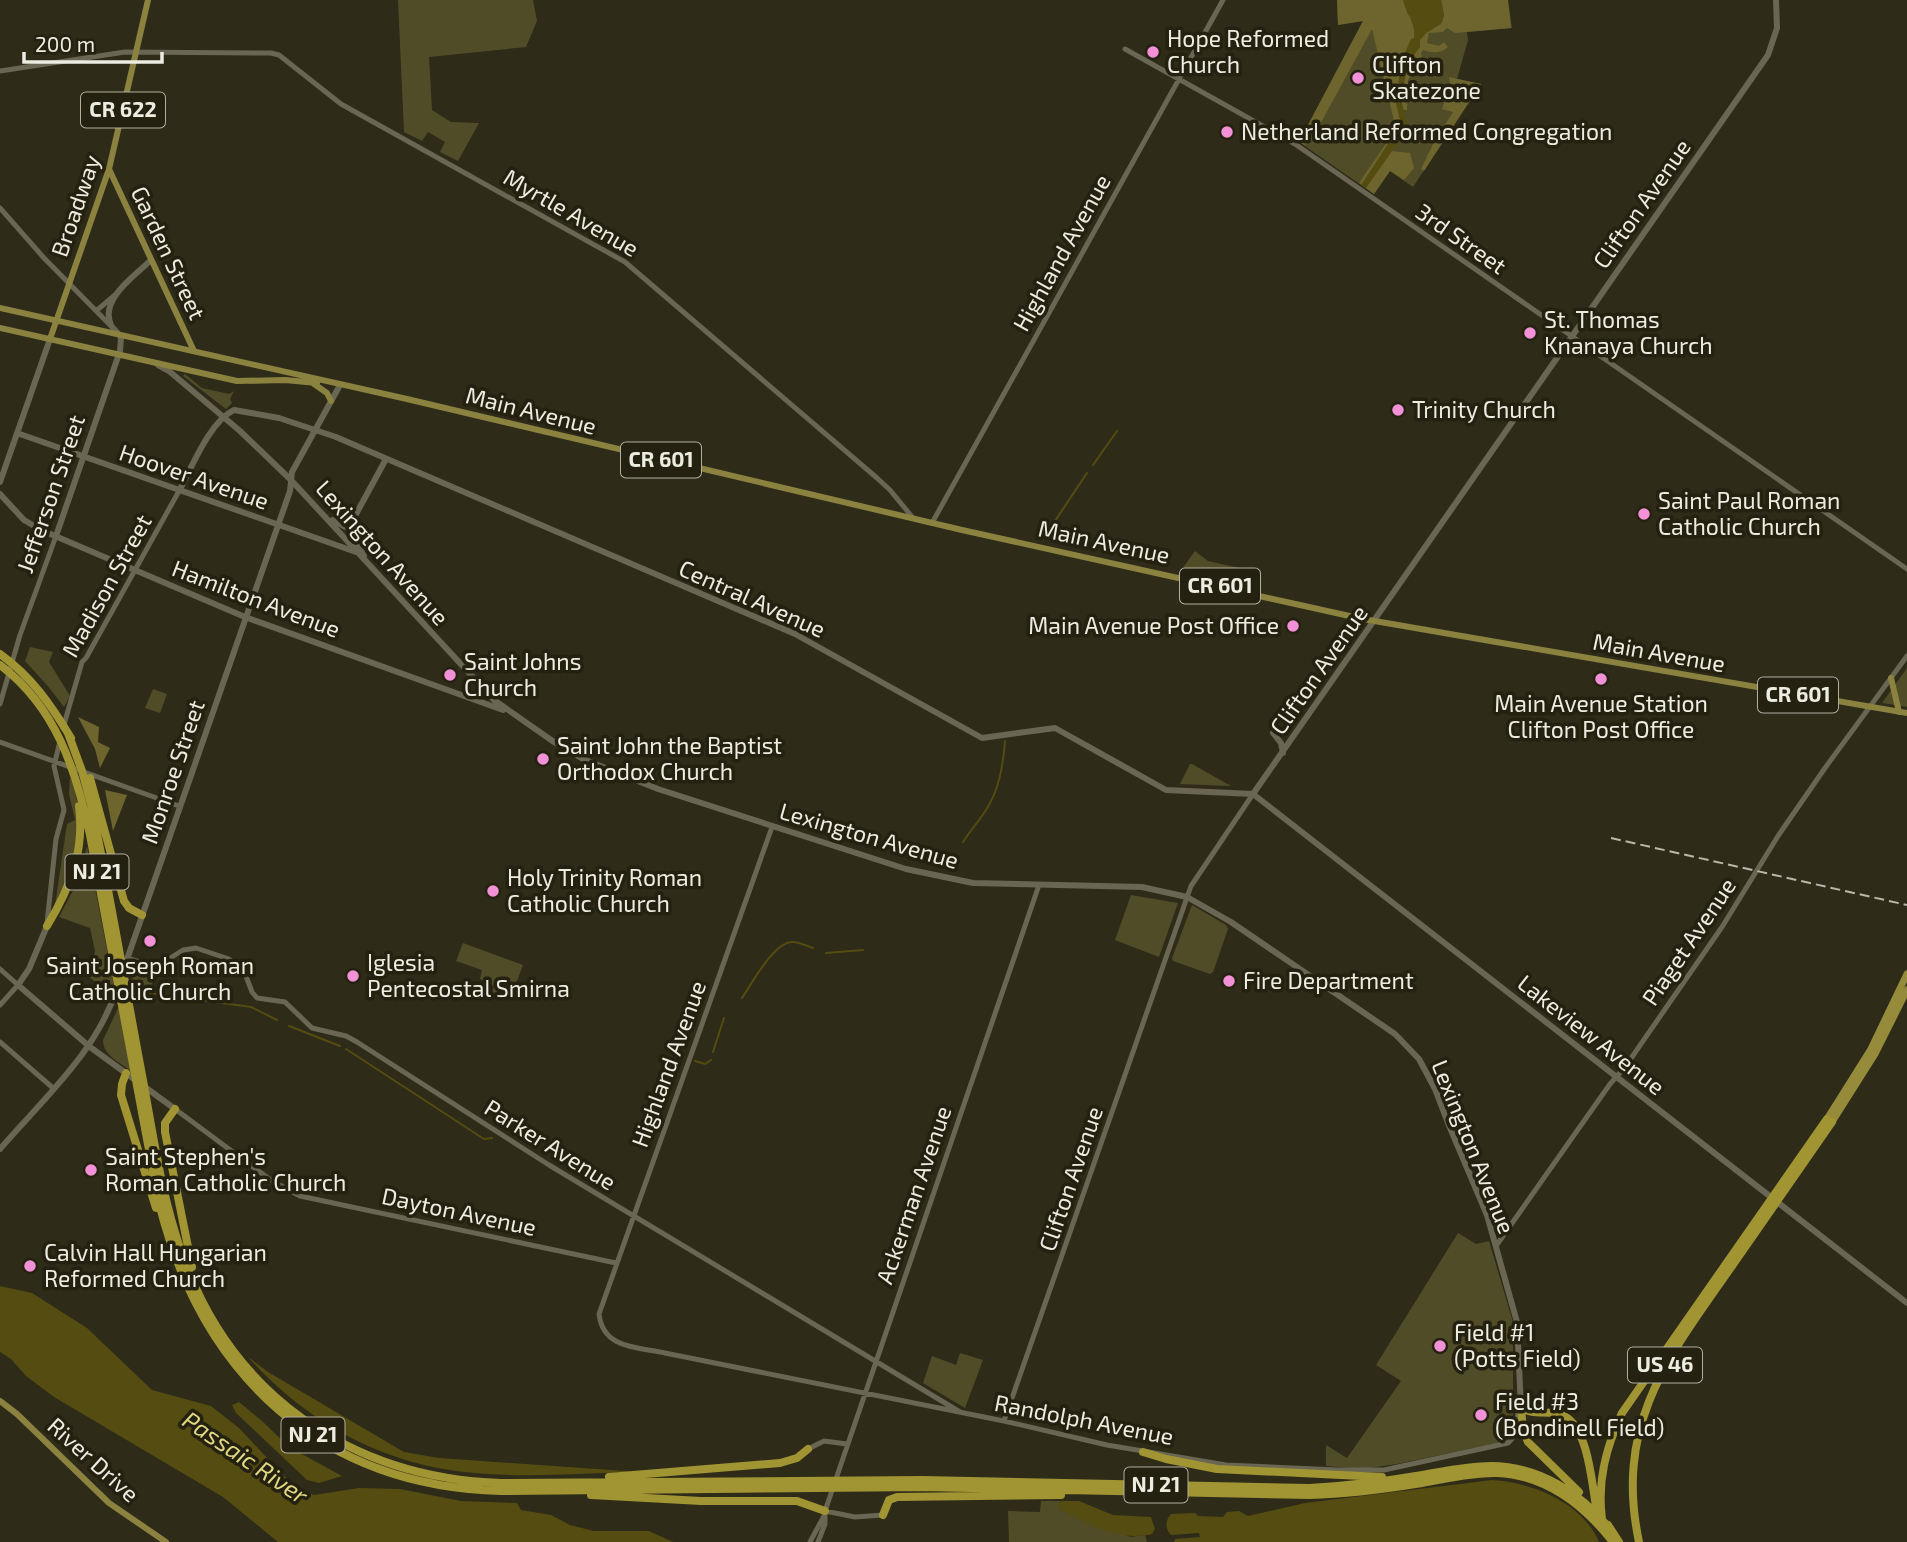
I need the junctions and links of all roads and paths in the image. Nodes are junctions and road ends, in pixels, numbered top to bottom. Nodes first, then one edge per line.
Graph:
1 (148, 0) edge
2 (1223, 0) edge
3 (1776, 0) edge
4 (1125, 49) dead end
5 (137, 51) junction
6 (0, 71) edge
7 (1179, 79) junction
8 (109, 169) junction
9 (0, 208) edge
10 (151, 260) junction
11 (69, 283) junction
12 (115, 295) junction
13 (0, 308) edge
14 (96, 311) junction
15 (56, 321) junction
16 (111, 326) junction
17 (0, 328) edge
18 (121, 335) junction
19 (1572, 336) junction
20 (50, 340) junction
21 (194, 351) junction
22 (118, 355) junction
23 (143, 360) junction
24 (309, 382) junction
25 (340, 384) junction
26 (331, 401) junction
27 (227, 414) junction
28 (316, 429) junction
29 (18, 433) junction
30 (83, 456) junction
31 (386, 458) junction
32 (2, 472) edge
33 (291, 480) junction
34 (0, 482) edge
35 (179, 491) junction
36 (0, 494) edge
37 (316, 505) junction
38 (355, 516) junction
39 (914, 519) junction
40 (932, 523) junction
41 (278, 525) junction
42 (55, 536) junction
43 (359, 553) junction
44 (365, 559) junction
45 (1907, 569) edge
46 (135, 570) junction
47 (245, 617) junction
48 (1374, 621) junction
49 (1907, 656) edge
50 (3, 662) edge
51 (1891, 678) junction
52 (0, 704) edge
53 (1870, 707) junction
54 (1903, 713) edge
55 (512, 714) junction
56 (1273, 733) dead end
57 (0, 742) edge
58 (1283, 753) junction
59 (54, 760) junction
60 (74, 775) junction
61 (88, 780) junction
62 (1253, 794) junction
63 (179, 806) junction
64 (772, 827) junction
65 (1039, 886) junction
66 (1188, 897) junction
67 (142, 915) junction
68 (47, 926) junction
69 (123, 956) junction
70 (0, 969) edge
71 (1907, 974) edge
72 (18, 985) junction
73 (1907, 990) edge
74 (0, 1005) edge
75 (0, 1042) edge
76 (90, 1047) junction
77 (130, 1071) junction
78 (1616, 1077) junction
79 (53, 1088) junction
80 (174, 1109) junction
81 (1830, 1120) junction
82 (0, 1149) edge
83 (1766, 1212) junction
84 (633, 1217) junction
85 (1496, 1246) junction
86 (616, 1264) junction
87 (192, 1299) junction
88 (1907, 1303) edge
89 (617, 1343) joint
90 (231, 1348) junction
91 (875, 1360) junction
92 (863, 1394) junction
93 (0, 1401) edge
94 (1521, 1408) junction
95 (962, 1414) junction
96 (1004, 1421) junction
97 (847, 1444) junction
98 (808, 1449) joint
99 (1143, 1451) junction
100 (1465, 1469) junction
101 (845, 1484) junction
102 (487, 1486) junction
103 (1163, 1492) junction
104 (824, 1514) junction
105 (883, 1515) joint
106 (1610, 1529) junction
107 (166, 1542) edge
108 (810, 1542) edge
109 (818, 1542) edge
110 (1608, 1542) edge
111 (1619, 1542) edge
112 (1639, 1542) edge

1 - 5 main road, Broadway / CR 622
2 - 7 street, Highland Avenue
3 - 19 main road, Clifton Avenue
4 - 7 street, 3rd Street
5 - 6 street
5 - 8 main road, Broadway / CR 622
5 - 39 street, Myrtle Avenue
7 - 19 street, 3rd Street
7 - 40 street, Highland Avenue
8 - 10 main road, Garden Street
8 - 11 main road, Broadway / CR 622
9 - 11 street
10 - 12 main road
10 - 21 main road, Garden Street
11 - 14 street
11 - 15 main road, Broadway / CR 622
12 - 14 street
12 - 16 main road
13 - 15 main road, Main Avenue / CR 601
14 - 16 street
15 - 18 main road, Main Avenue / CR 601
15 - 20 main road, Broadway / CR 622
16 - 18 main road
17 - 20 main road, Main Avenue / CR 601
18 - 21 main road, Main Avenue / CR 601
18 - 22 main road, Jefferson Street
19 - 45 street, 3rd Street
19 - 48 main road, Clifton Avenue
20 - 22 main road, Main Avenue / CR 601
20 - 29 main road
21 - 25 main road, Main Avenue / CR 601
22 - 23 main road, Main Avenue / CR 601
22 - 30 main road, Jefferson Street
23 - 24 main road, Main Avenue / CR 601
23 - 27 main road, Lexington Avenue
24 - 25 main road, Main Avenue / CR 601
24 - 26 main road
25 - 26 main road, Monroe Street
25 - 39 main road, Main Avenue / CR 601
26 - 28 main road, Monroe Street
27 - 28 main road, Central Avenue
27 - 33 main road, Lexington Avenue
27 - 35 main road, Madison Street
28 - 31 main road, Central Avenue
28 - 33 main road, Monroe Street
29 - 30 main road, Hoover Avenue
29 - 32 main road
30 - 35 main road, Hoover Avenue
30 - 42 main road, Jefferson Street
31 - 38 main road
31 - 62 main road, Central Avenue
32 - 34 main road
33 - 37 main road, Lexington Avenue
33 - 41 main road, Monroe Street
35 - 41 main road, Hoover Avenue
35 - 46 street, Madison Street
36 - 42 main road, Hamilton Avenue
37 - 38 main road
37 - 43 main road, Lexington Avenue
38 - 44 main road
39 - 40 main road, Main Avenue / CR 601
40 - 48 main road, Main Avenue / CR 601
41 - 43 main road, Hoover Avenue
41 - 47 main road, Monroe Street
42 - 46 main road, Hamilton Avenue
42 - 52 street, Jefferson Street
43 - 44 main road, Lexington Avenue
44 - 55 main road, Lexington Avenue
46 - 47 main road, Hamilton Avenue
46 - 59 street, Madison Street
47 - 55 main road, Hamilton Avenue
47 - 63 main road, Monroe Street
48 - 53 main road, Main Avenue / CR 601
48 - 58 main road, Clifton Avenue
49 - 51 street, Piaget Avenue
50 - 60 highway, NJ 21
50 - 61 highway, NJ 21
51 - 53 street, Piaget Avenue
51 - 54 main road
53 - 54 main road, Main Avenue / CR 601
53 - 78 street, Piaget Avenue
55 - 64 main road, Lexington Avenue
56 - 58 main road
57 - 59 street
58 - 62 main road, Clifton Avenue
59 - 63 street
59 - 68 street, Madison Street
60 - 68 highway
60 - 77 highway, NJ 21
61 - 67 highway
61 - 69 highway, NJ 21
62 - 66 street, Clifton Avenue
62 - 78 main road, Lakeview Avenue
63 - 67 main road, Monroe Street
64 - 65 main road, Lexington Avenue
64 - 84 street, Highland Avenue
65 - 66 main road, Lexington Avenue
65 - 91 street, Ackerman Avenue
66 - 85 main road, Lexington Avenue
66 - 96 street, Clifton Avenue
67 - 69 main road, Monroe Street
68 - 72 main road, Madison Street
69 - 76 main road, Monroe Street
69 - 84 street, Parker Avenue
69 - 90 highway, NJ 21
70 - 72 street
71 - 81 highway, US 46
72 - 74 street
72 - 76 main road, Dayton Avenue
73 - 81 highway, US 46
75 - 79 street
76 - 77 main road, Dayton Avenue
76 - 79 main road, Monroe Street
77 - 80 main road, Dayton Avenue
77 - 87 highway, NJ 21
77 - 87 highway
78 - 85 street, Piaget Avenue
78 - 88 main road, Lakeview Avenue
79 - 82 main road, Monroe Street
80 - 86 street, Dayton Avenue
80 - 90 highway
81 - 83 highway, US 46
83 - 110 highway, US 46
83 - 112 highway, US 46
84 - 86 street, Highland Avenue
84 - 91 street, Parker Avenue
85 - 94 main road, Lexington Avenue
86 - 89 street, Highland Avenue
87 - 102 highway, NJ 21
89 - 92 street, Randolph Avenue
90 - 102 highway, NJ 21
91 - 92 street, Ackerman Avenue
91 - 95 street, Parker Avenue
92 - 95 street, Randolph Avenue
92 - 97 street, Ackerman Avenue
93 - 107 main road, River Drive
94 - 99 street, Randolph Avenue
94 - 106 highway
94 - 110 highway
95 - 96 street, Randolph Avenue
96 - 99 street, Randolph Avenue
97 - 98 street
97 - 104 street, Ackerman Avenue
98 - 102 highway
99 - 100 highway
100 - 101 highway, NJ 21
100 - 106 highway, NJ 21
101 - 102 highway, NJ 21
101 - 103 highway, NJ 21
102 - 104 highway
103 - 105 highway
103 - 110 highway, NJ 21
104 - 105 street
104 - 108 street, Ackerman Avenue
104 - 109 street, Ackerman Avenue
106 - 111 highway, NJ 21

